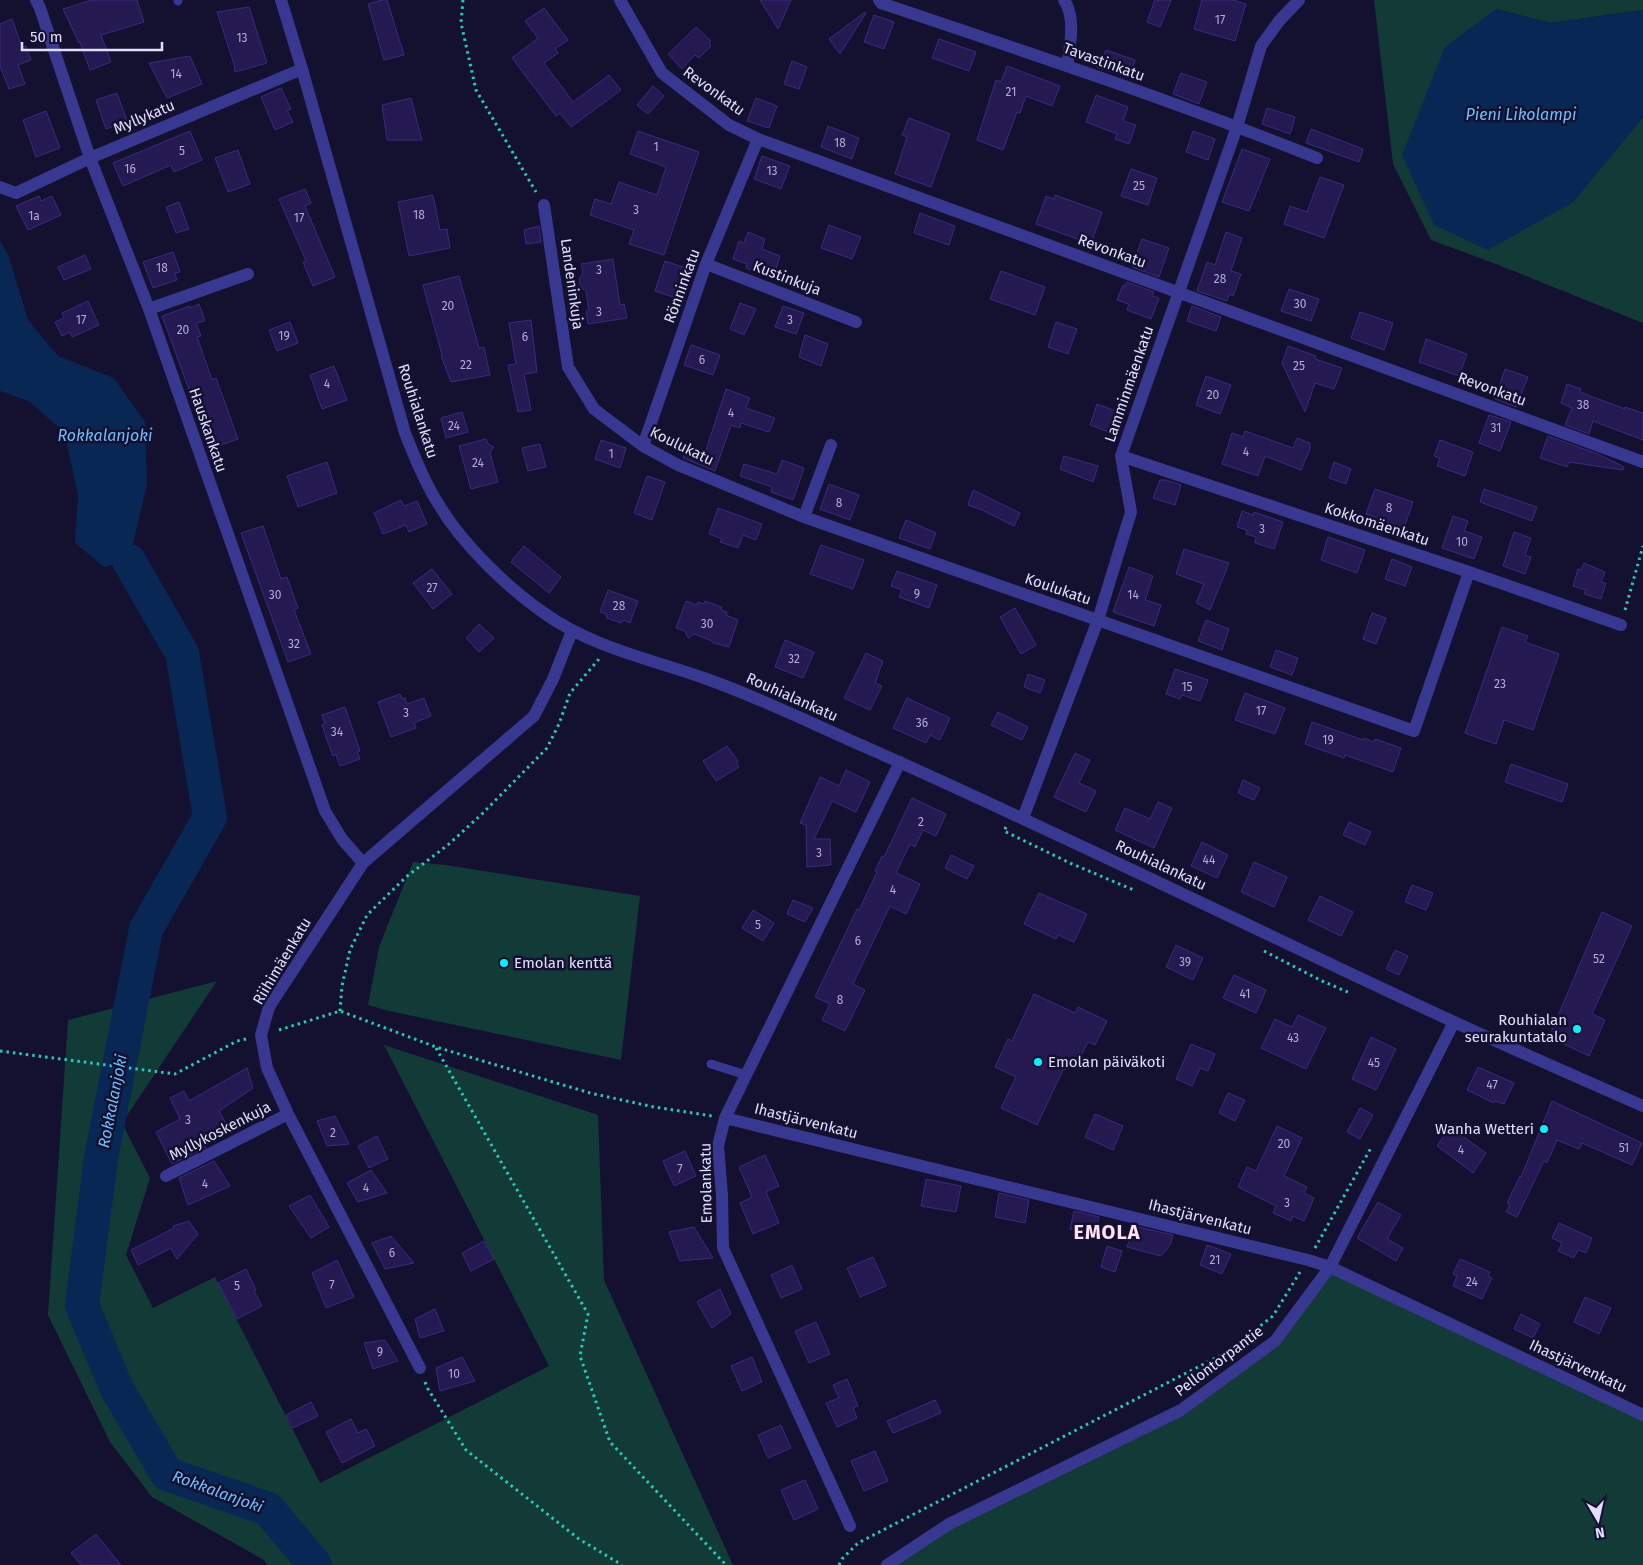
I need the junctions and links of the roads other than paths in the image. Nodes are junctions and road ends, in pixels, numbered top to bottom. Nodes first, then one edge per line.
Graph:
1 (36, 0) edge
2 (281, 0) edge
3 (620, 0) edge
4 (879, 0) edge
5 (1064, 0) edge
6 (1299, 0) edge
7 (1067, 66) junction
8 (302, 69) junction
9 (1238, 127) junction
10 (758, 139) junction
11 (90, 158) junction
12 (1317, 158) dead end
13 (0, 187) edge
14 (544, 206) road end
15 (706, 264) junction
16 (248, 274) dead end
17 (1178, 292) junction
18 (149, 309) junction
19 (856, 322) dead end
20 (568, 366) joint
21 (643, 446) junction
22 (831, 446) dead end
23 (1121, 456) junction
24 (1643, 462) edge
25 (804, 518) junction
26 (1469, 572) junction
27 (1098, 620) junction
28 (1621, 625) road end
29 (572, 631) junction
30 (900, 762) junction
31 (1022, 818) junction
32 (363, 863) junction
33 (1454, 1022) junction
34 (711, 1064) dead end
35 (746, 1075) junction
36 (1643, 1106) edge
37 (288, 1114) junction
38 (725, 1118) junction
39 (166, 1176) dead end
40 (1330, 1267) junction
41 (420, 1368) dead end
42 (1643, 1415) edge
43 (850, 1526) dead end
44 (887, 1565) edge

1 - 11 street, Hauskankatu
2 - 8 street, Rouhialankatu
3 - 10 street, Revonkatu
4 - 7 street, Tavastinkatu
5 - 7 street
6 - 9 street, Lamminmäenkatu
7 - 9 street, Tavastinkatu
8 - 11 street, Myllykatu
8 - 29 street, Rouhialankatu
9 - 12 street, Tavastinkatu
9 - 17 street, Lamminmäenkatu
10 - 15 street, Rönninkatu
10 - 17 street, Revonkatu
11 - 13 street, Myllykatu
11 - 18 street, Hauskankatu
14 - 20 street, Landeninkuja
15 - 19 street, Kustinkuja
15 - 21 street, Rönninkatu
16 - 18 street
17 - 23 street, Lamminmäenkatu
17 - 24 street, Revonkatu
18 - 32 street, Hauskankatu
20 - 21 street, Koulukatu
21 - 25 street, Koulukatu
22 - 25 street
23 - 26 street, Kokkomäenkatu
23 - 27 street, Lamminmäenkatu
25 - 27 street, Koulukatu
26 - 27 street, Koulukatu
26 - 28 street, Kokkomäenkatu
27 - 31 street, Lamminmäenkatu
29 - 30 street, Rouhialankatu
29 - 32 street, Riihimäenkatu
30 - 31 street, Rouhialankatu
30 - 35 street, Emolankatu
31 - 33 street, Rouhialankatu
32 - 37 street, Riihimäenkatu
33 - 36 street, Rouhialankatu
33 - 40 street, Pellontorpantie
34 - 35 lane
35 - 38 street, Emolankatu
37 - 39 street, Myllykoskenkuja
37 - 41 street, Riihimäenkatu
38 - 40 street, Ihastjärvenkatu
38 - 43 street, Emolankatu
40 - 42 street, Ihastjärvenkatu
40 - 44 street, Pellontorpantie

